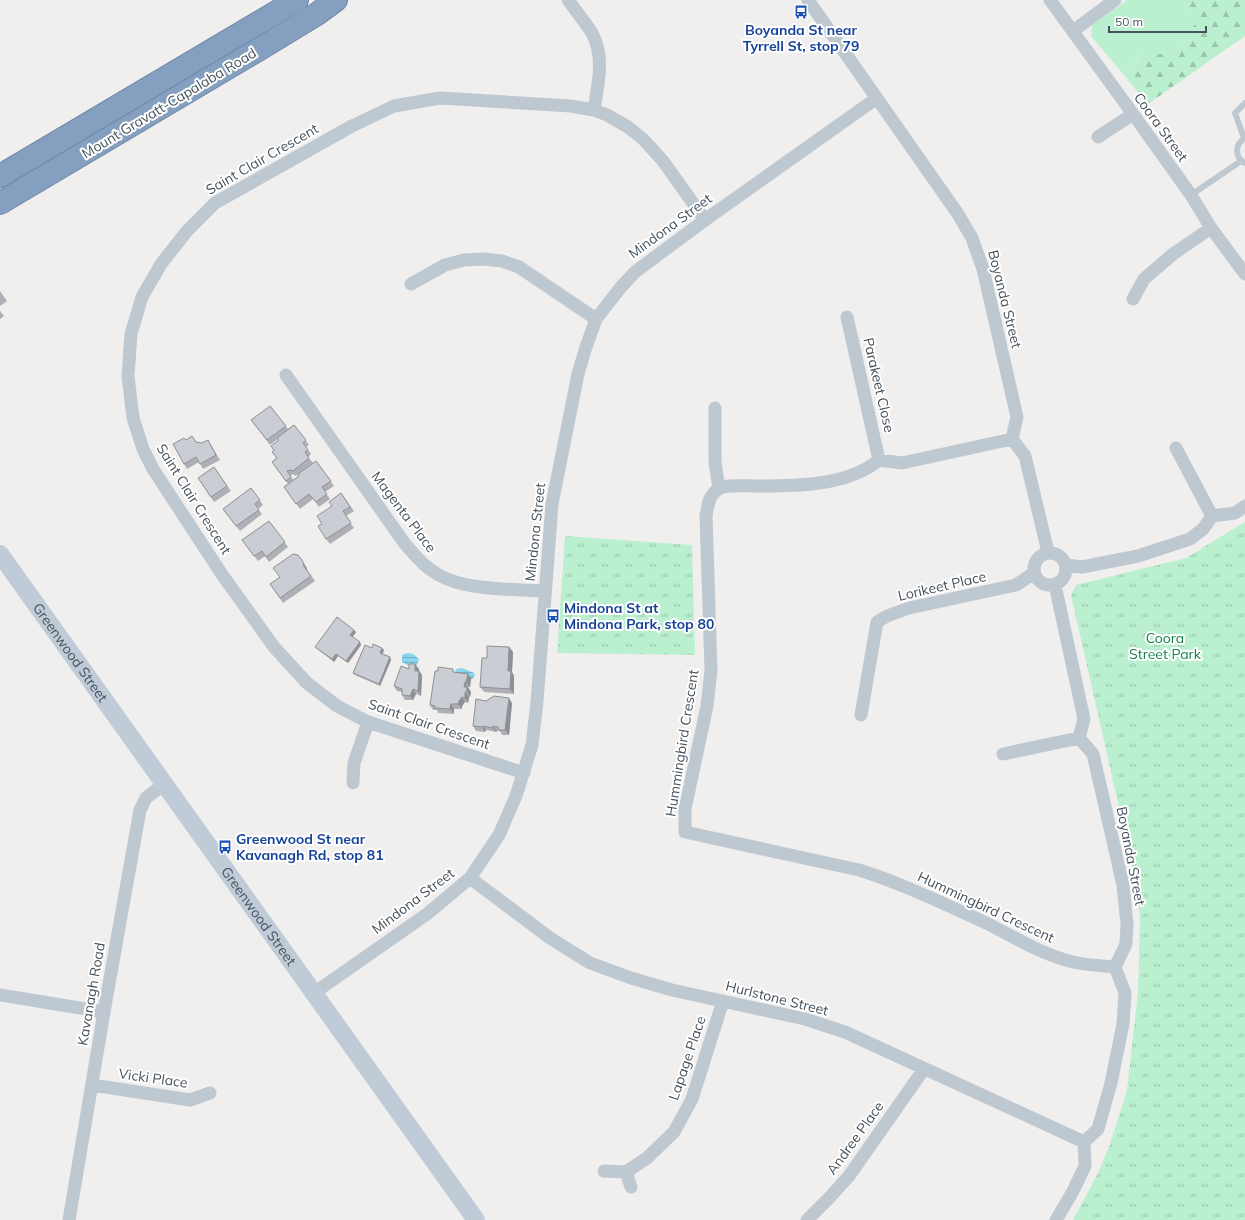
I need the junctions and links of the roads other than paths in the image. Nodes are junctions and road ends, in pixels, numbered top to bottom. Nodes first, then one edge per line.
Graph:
1 (297, 0) edge
2 (336, 0) edge
3 (568, 0) edge
4 (808, 0) edge
5 (1050, 0) edge
6 (1115, 0) edge
7 (1073, 31) junction
8 (877, 98) junction
9 (1245, 104) edge
10 (594, 110) junction
11 (1133, 114) junction
12 (1098, 137) dead end
13 (1244, 138) edge
14 (1243, 162) edge
15 (0, 176) edge
16 (1191, 195) junction
17 (0, 203) edge
18 (705, 220) junction
19 (1211, 228) junction
20 (1245, 274) edge
21 (411, 284) dead end
22 (1132, 299) dead end
23 (847, 317) dead end
24 (596, 319) junction
25 (286, 375) dead end
26 (716, 408) dead end
27 (1012, 439) junction
28 (1176, 448) dead end
29 (880, 460) junction
30 (718, 489) junction
31 (1245, 506) edge
32 (1212, 516) junction
33 (1048, 552) junction
34 (0, 554) edge
35 (1067, 565) junction
36 (1034, 573) junction
37 (1055, 585) junction
38 (545, 591) junction
39 (861, 715) dead end
40 (368, 722) junction
41 (1079, 738) junction
42 (1003, 754) dead end
43 (524, 773) junction
44 (353, 783) dead end
45 (164, 784) junction
46 (470, 878) junction
47 (1115, 967) junction
48 (314, 993) junction
49 (0, 995) edge
50 (723, 1001) junction
51 (104, 1012) junction
52 (924, 1069) junction
53 (92, 1085) junction
54 (210, 1093) dead end
55 (1084, 1142) junction
56 (604, 1171) dead end
57 (626, 1172) junction
58 (631, 1187) dead end
59 (69, 1220) edge
60 (476, 1220) edge
61 (807, 1220) edge
62 (1056, 1220) edge

1 - 15 highway, Mount Gravatt-Capalaba Road
2 - 17 highway, Mount Gravatt-Capalaba Road
3 - 10 street
4 - 8 street, Boyanda Street
5 - 7 street, Coora Street
6 - 7 street
7 - 11 street, Coora Street
8 - 18 street, Mindona Street
8 - 27 street, Boyanda Street
9 - 13 lane
10 - 18 street, Saint Clair Crescent
10 - 40 street, Saint Clair Crescent
11 - 12 street
11 - 16 street, Coora Street
13 - 14 lane
14 - 16 lane
16 - 19 street, Coora Street
18 - 24 street, Mindona Street
19 - 20 street, Coora Street
19 - 22 street
21 - 24 street
23 - 29 street, Parakeet Close
24 - 38 street, Mindona Street
25 - 38 street, Magenta Place
26 - 30 street
27 - 29 street
27 - 33 street
28 - 32 street
29 - 30 street
30 - 47 street, Hummingbird Crescent
31 - 32 street
32 - 35 street
33 - 35 street
33 - 36 street
34 - 45 street, Greenwood Street
35 - 37 street
36 - 37 street
36 - 39 street, Lorikeet Place
37 - 41 street
38 - 43 street, Mindona Street
40 - 43 street, Saint Clair Crescent
40 - 44 street
41 - 42 street
41 - 47 street, Boyanda Street
43 - 46 street, Mindona Street
45 - 48 street, Greenwood Street
45 - 51 street, Kavanagh Road
46 - 48 street, Mindona Street
46 - 50 street, Hurlstone Street
47 - 55 street
48 - 60 street, Greenwood Street
49 - 51 street
50 - 52 street, Hurlstone Street
50 - 57 street, Lapage Place
51 - 53 street, Kavanagh Road
52 - 55 street, Hurlstone Street
52 - 61 street, Andree Place
53 - 54 street, Vicki Place
53 - 59 street, Kavanagh Road
55 - 62 street
56 - 57 street
57 - 58 street

